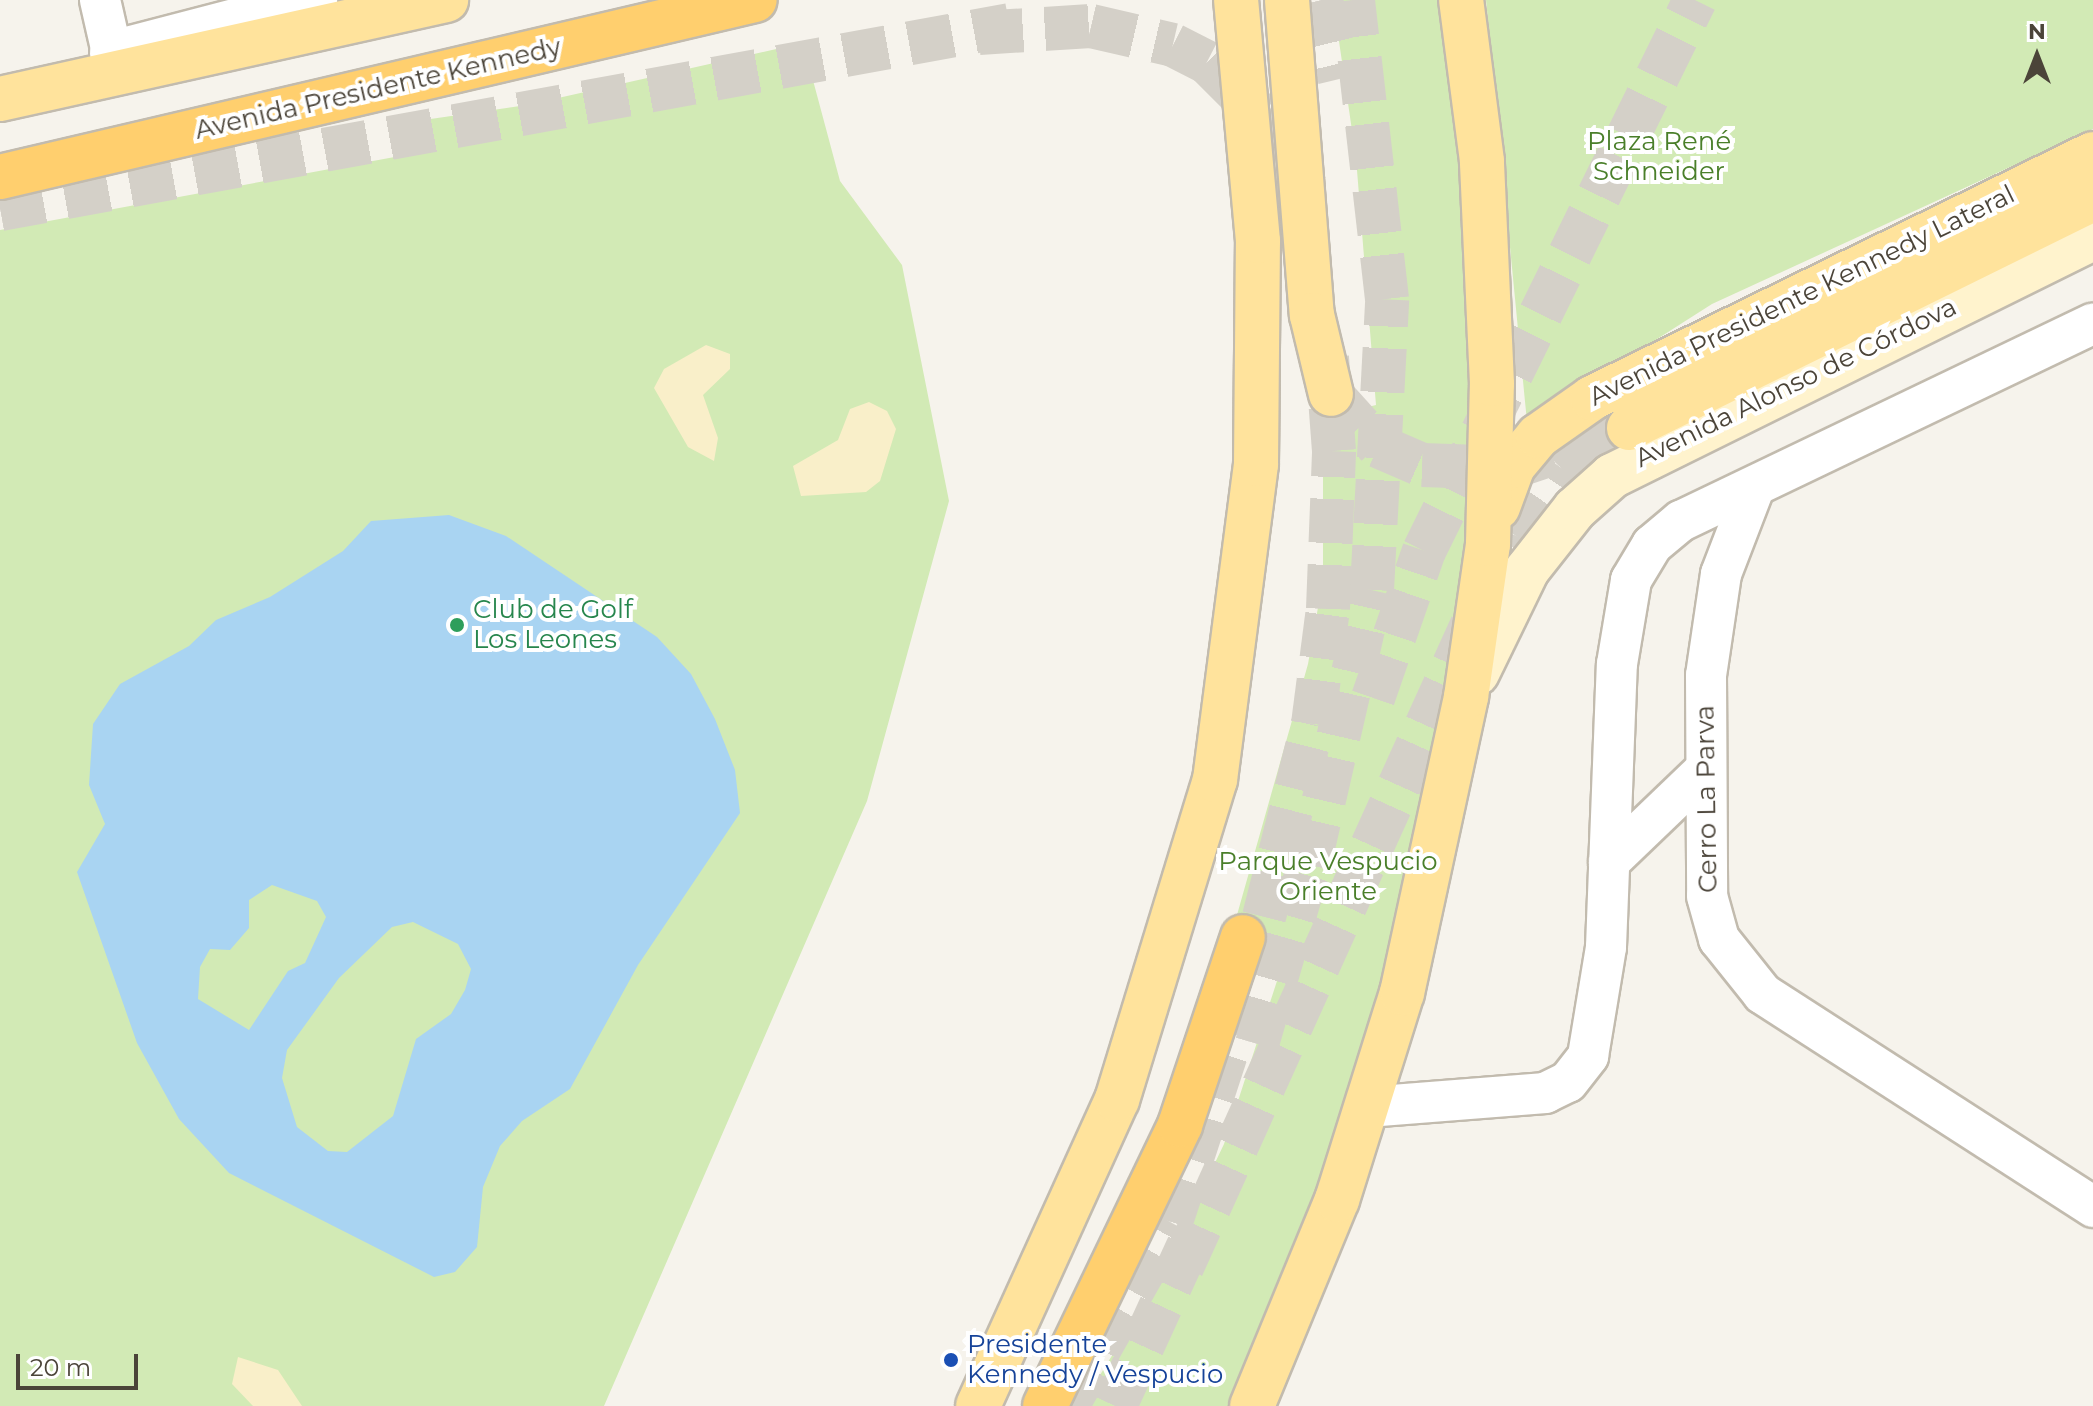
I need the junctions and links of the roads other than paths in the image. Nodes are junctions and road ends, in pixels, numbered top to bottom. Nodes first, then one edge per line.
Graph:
1 (100, 0) edge
2 (315, 0) edge
3 (446, 0) edge
4 (648, 0) edge
5 (755, 0) edge
6 (1236, 0) edge
7 (1287, 0) edge
8 (1461, 0) edge
9 (112, 53) junction
10 (445, 73) junction
11 (0, 84) edge
12 (0, 99) edge
13 (2093, 154) edge
14 (0, 177) edge
15 (2093, 199) edge
16 (2093, 238) edge
17 (2093, 324) edge
18 (1331, 394) tunnel mouth
19 (1629, 428) tunnel mouth
20 (1754, 488) junction
21 (1488, 544) junction
22 (1466, 697) junction
23 (1705, 770) junction
24 (1609, 862) junction
25 (1243, 937) tunnel mouth
26 (1367, 1107) junction
27 (2093, 1207) edge
28 (978, 1406) edge
29 (1045, 1406) edge
30 (1252, 1406) edge

1 - 9 street
2 - 9 street
3 - 12 main road
4 - 10 highway
5 - 10 highway, Avenida Presidente Kennedy
6 - 28 main road
7 - 18 main road
8 - 21 main road
9 - 11 main road
10 - 14 highway, Avenida Presidente Kennedy
13 - 21 main road, Avenida Presidente Kennedy Lateral
15 - 19 main road
16 - 22 main road, Avenida Alonso de Córdova
17 - 20 street
20 - 23 street, Cerro La Parva
20 - 24 street
21 - 22 main road
22 - 26 main road
23 - 24 street
23 - 27 street, Cerro La Parva
24 - 26 street
25 - 29 highway
26 - 30 main road

